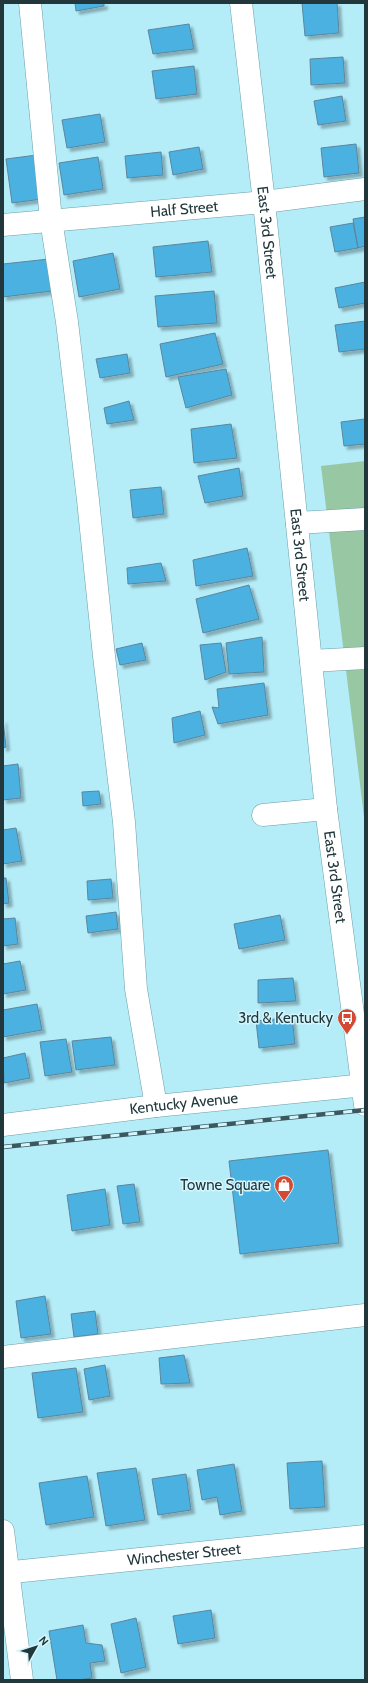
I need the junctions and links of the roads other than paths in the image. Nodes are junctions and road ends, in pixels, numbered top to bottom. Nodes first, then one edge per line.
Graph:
1 (30, 3) edge
2 (241, 3) edge
3 (365, 189) edge
4 (264, 202) junction
5 (51, 220) junction
6 (3, 225) edge
7 (365, 519) edge
8 (297, 523) junction
9 (365, 658) edge
10 (311, 661) junction
11 (326, 809) junction
12 (263, 815) dead end
13 (364, 1092) edge
14 (156, 1106) junction
15 (3, 1125) edge
16 (365, 1315) edge
17 (3, 1357) edge
18 (3, 1531) edge
19 (365, 1536) edge
20 (6, 1572) edge
21 (22, 1680) edge

1 - 5 street
2 - 4 street, East 3rd Street
3 - 4 street, Half Street
4 - 5 street, Half Street
4 - 8 street, East 3rd Street
5 - 6 street, Half Street
5 - 14 street
7 - 8 street
8 - 10 street, East 3rd Street
9 - 10 street
10 - 11 street, East 3rd Street
11 - 12 street
11 - 13 street, East 3rd Street
13 - 14 street, Kentucky Avenue
14 - 15 street, Kentucky Avenue
16 - 17 street
18 - 20 street
19 - 20 street, Winchester Street
20 - 21 street

